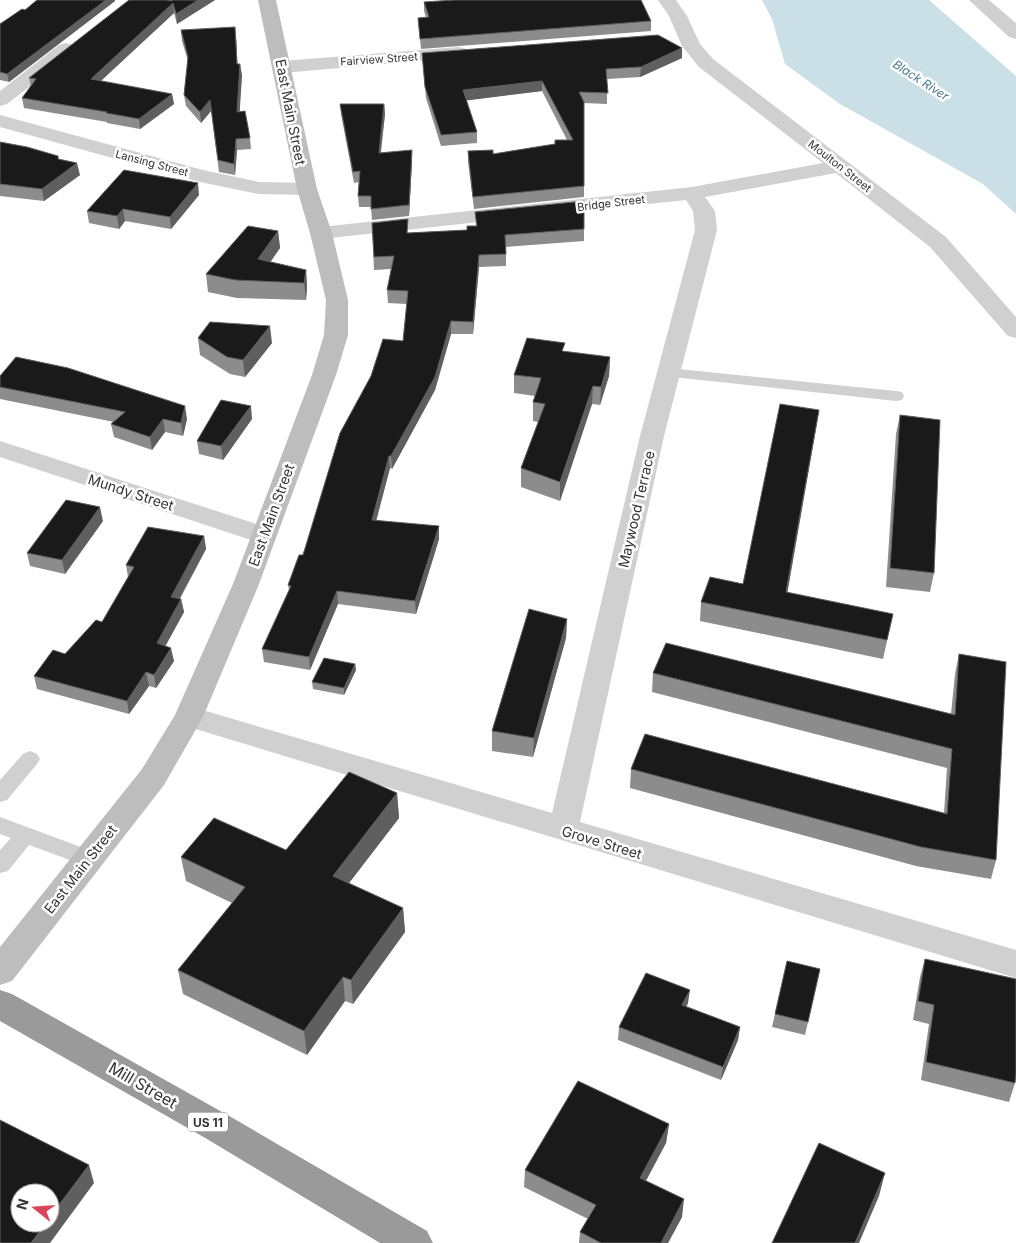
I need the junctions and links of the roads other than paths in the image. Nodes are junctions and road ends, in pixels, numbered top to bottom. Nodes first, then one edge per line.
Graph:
1 (267, 0) edge
2 (667, 0) edge
3 (978, 0) edge
4 (1016, 33) edge
5 (77, 41) edge
6 (476, 52) edge
7 (282, 67) junction
8 (0, 100) edge
9 (0, 121) edge
10 (840, 166) junction
11 (306, 188) junction
12 (692, 193) junction
13 (321, 232) junction
14 (1016, 331) edge
15 (669, 373) junction
16 (896, 396) dead end
17 (0, 449) edge
18 (263, 535) junction
19 (189, 716) junction
20 (30, 759) dead end
21 (0, 794) edge
22 (0, 825) edge
23 (563, 830) junction
24 (25, 835) junction
25 (88, 859) junction
26 (0, 864) edge
27 (1016, 964) edge
28 (0, 971) edge
29 (0, 1004) edge
30 (414, 1243) edge

1 - 7 street, East Main Street
2 - 10 street, Moulton Street
3 - 4 street
5 - 8 street
6 - 7 street, Fairview Street
7 - 11 street, East Main Street
9 - 11 street, Lansing Street
10 - 12 street, Bridge Street
10 - 14 street, Moulton Street
11 - 13 street, East Main Street
12 - 13 street, Bridge Street
12 - 15 street, Maywood Terrace
13 - 18 street, East Main Street
15 - 16 lane
15 - 23 street, Maywood Terrace
17 - 18 street, Mundy Street
18 - 19 street, East Main Street
19 - 23 street, Grove Street
19 - 25 street, East Main Street
20 - 21 lane
22 - 24 lane
23 - 27 street, Grove Street
24 - 25 lane
24 - 26 lane
25 - 28 street, East Main Street
29 - 30 highway, Mill Street / US 11

